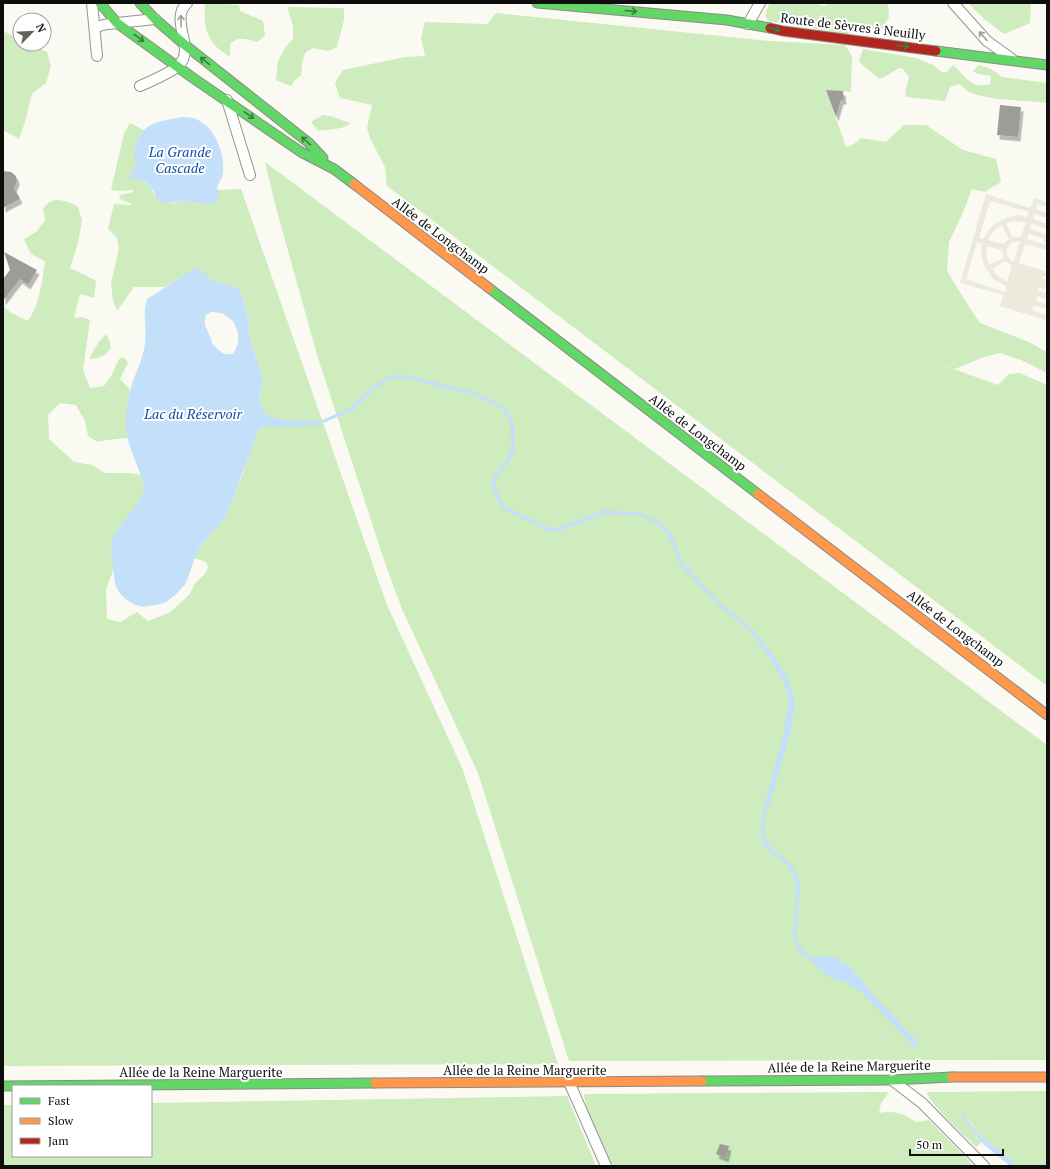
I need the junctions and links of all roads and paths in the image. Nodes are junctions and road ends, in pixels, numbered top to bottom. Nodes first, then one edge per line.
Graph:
1 (92, 3) edge
2 (100, 3) edge
3 (140, 3) edge
4 (187, 3) edge
5 (537, 3) edge
6 (760, 3) edge
7 (952, 3) edge
8 (155, 19) junction
9 (117, 22) junction
10 (748, 24) junction
11 (95, 27) junction
12 (184, 45) junction
13 (97, 56) dead end
14 (1014, 60) junction
15 (1047, 65) edge
16 (178, 66) junction
17 (140, 86) dead end
18 (227, 100) junction
19 (334, 169) junction
20 (250, 174) dead end
21 (1047, 715) edge
22 (1047, 1077) edge
23 (892, 1080) junction
24 (569, 1082) junction
25 (144, 1085) edge
26 (606, 1166) edge
27 (984, 1166) edge

1 - 11 street
2 - 9 main road, Allée de Longchamp
3 - 8 main road, Allée de Longchamp
12 -> 4 street
5 -> 10 main road, Route de Sèvres à Neuilly
6 - 10 street
14 -> 7 street
8 - 9 street
8 - 12 main road, Allée de Longchamp
9 - 11 street
9 -> 16 main road, Allée de Longchamp
10 -> 14 main road, Route de Sèvres à Neuilly
11 - 13 street
12 - 16 street
19 -> 12 main road, Allée de Longchamp
14 - 15 main road, Route de Sèvres à Neuilly
16 - 17 street
16 - 18 main road, Allée de Longchamp
18 -> 19 main road, Allée de Longchamp
18 - 20 street
19 - 21 main road, Allée de Longchamp
22 - 23 main road, Allée de la Reine Marguerite
23 - 24 main road, Allée de la Reine Marguerite
23 - 27 street
24 - 25 main road, Allée de la Reine Marguerite
24 - 26 street

